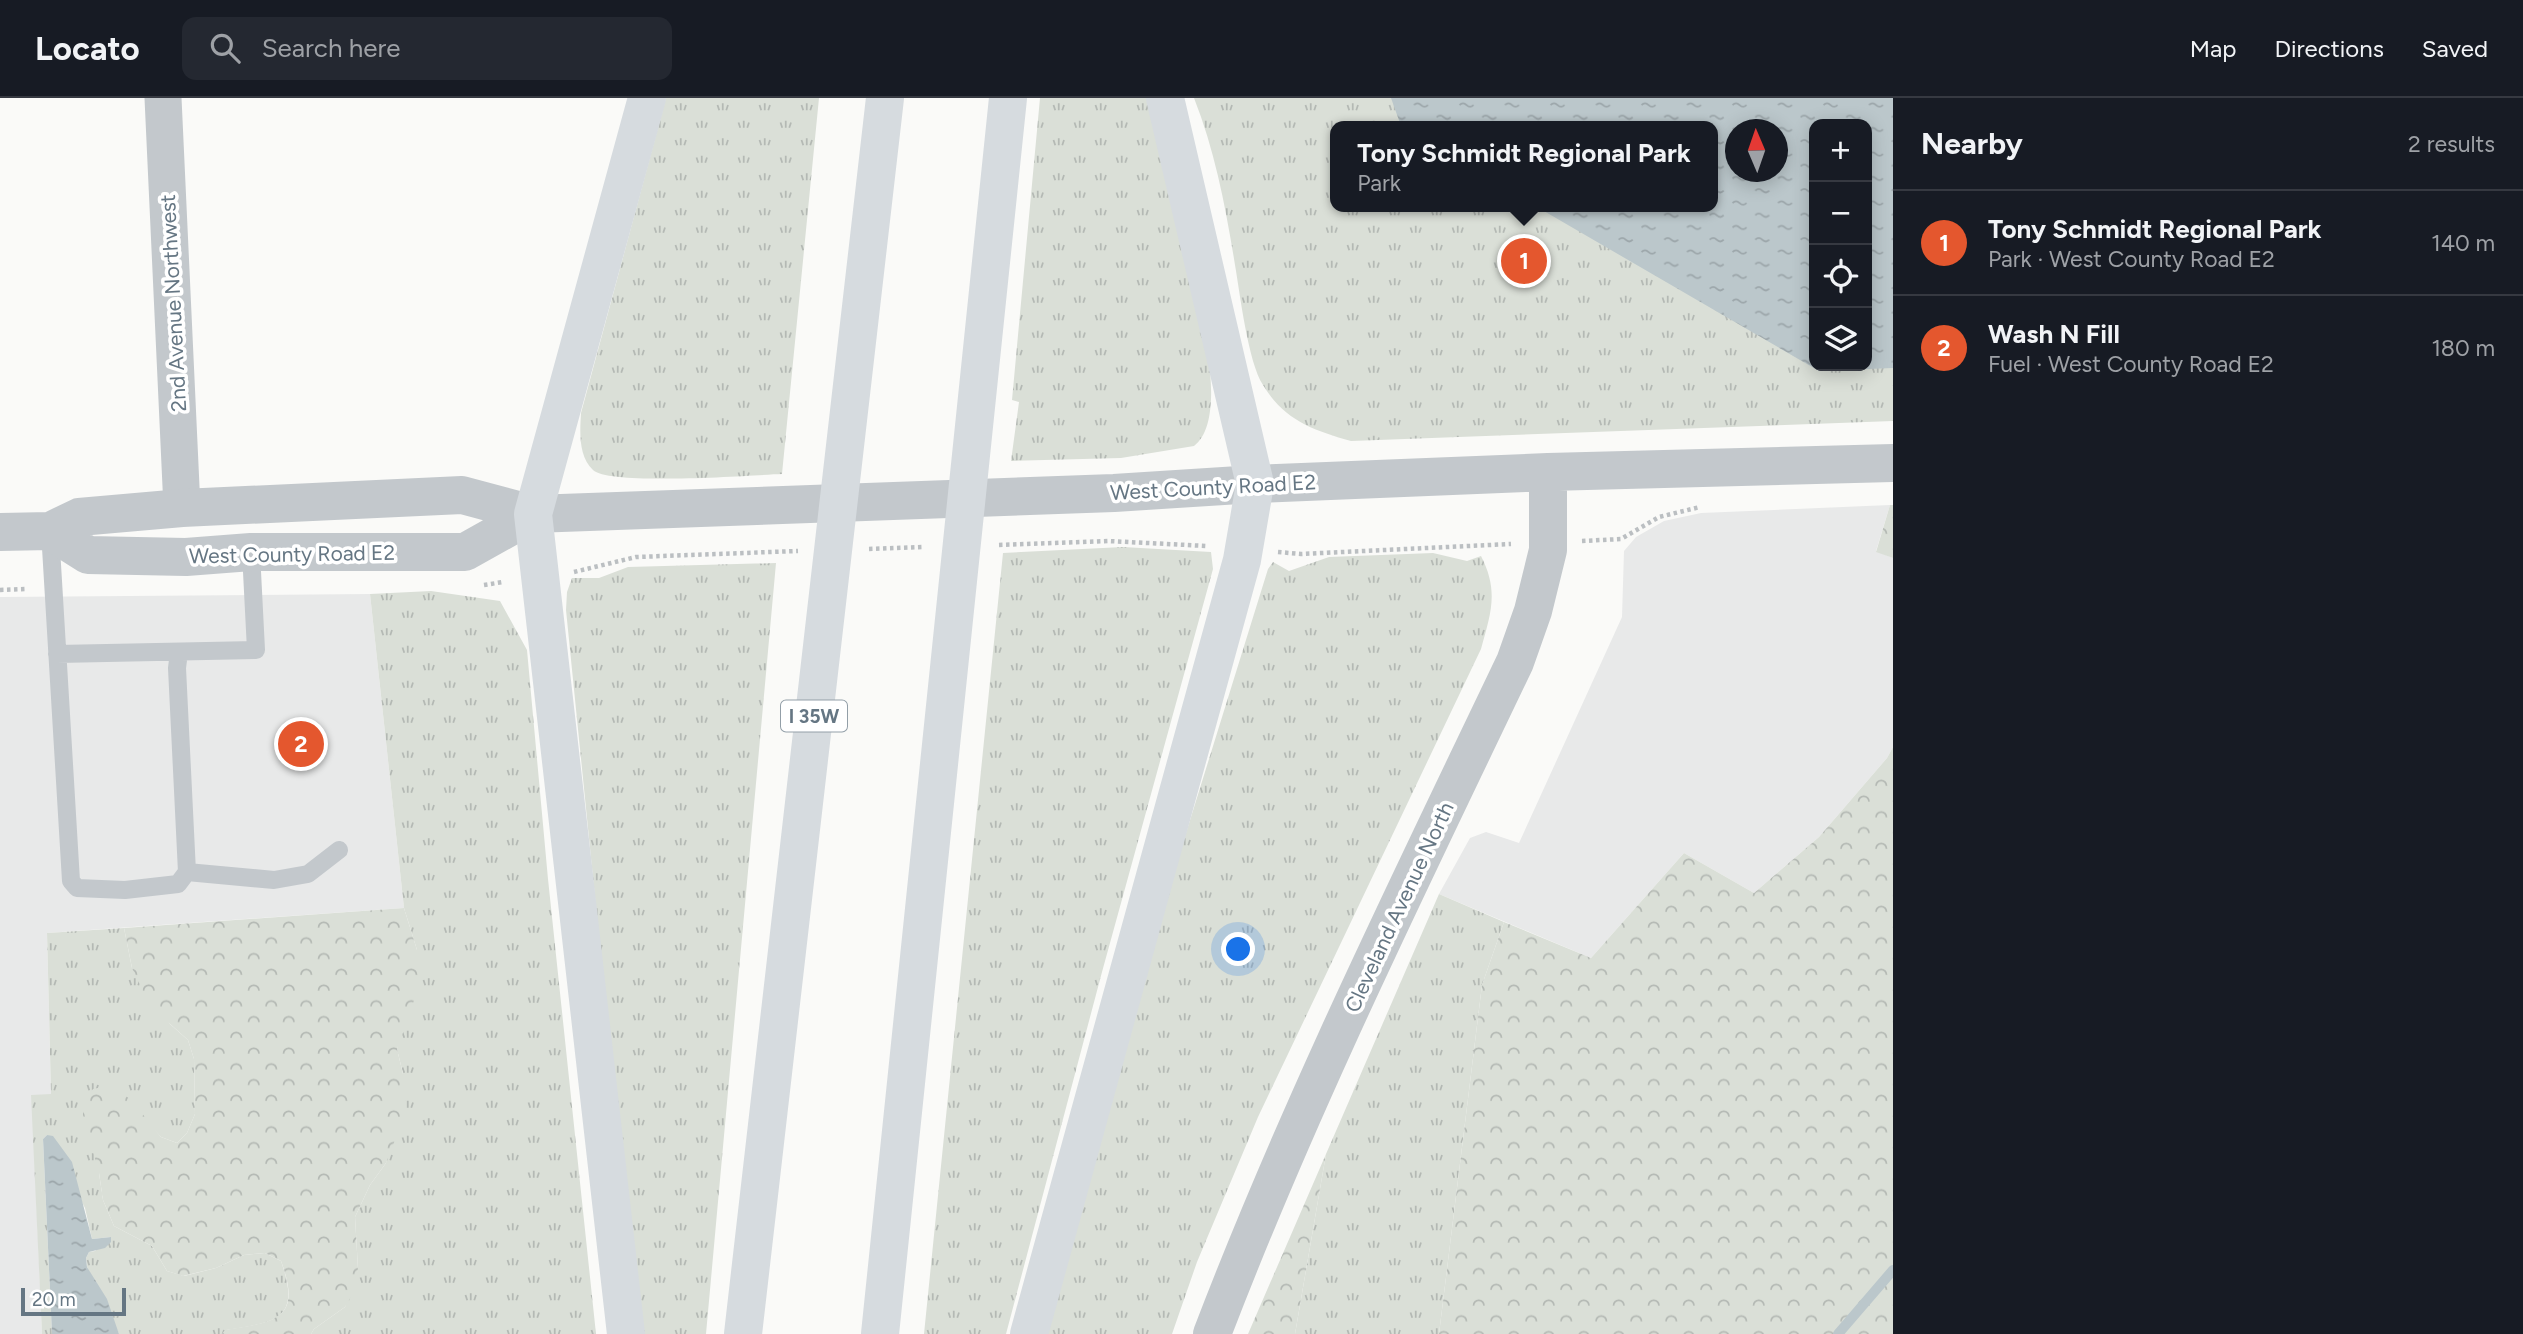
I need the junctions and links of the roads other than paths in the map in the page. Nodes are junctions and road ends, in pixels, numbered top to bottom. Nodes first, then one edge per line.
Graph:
1 (163, 98) edge
2 (647, 98) edge
3 (885, 98) edge
4 (1008, 98) edge
5 (1165, 98) edge
6 (1893, 463) edge
7 (1548, 472) junction
8 (1255, 484) junction
9 (182, 508) junction
10 (533, 514) junction
11 (50, 531) junction
12 (0, 532) edge
13 (251, 552) junction
14 (179, 652) junction
15 (57, 654) junction
16 (339, 850) dead end
17 (187, 872) junction
18 (626, 1334) edge
19 (743, 1334) edge
20 (880, 1334) edge
21 (1029, 1334) edge
22 (1212, 1334) edge

1 - 9 street, 2nd Avenue Northwest
2 - 10 highway
3 - 19 highway, I 35W
4 - 20 highway
5 - 8 highway
6 - 7 street, West County Road E2
7 - 8 street, West County Road E2
7 - 22 street, Cleveland Avenue North
8 - 10 street, West County Road E2
8 - 21 highway
9 - 10 street, West County Road E2
9 - 11 street, West County Road E2
10 - 13 street, West County Road E2
10 - 18 highway
11 - 12 street, West County Road E2
11 - 13 street, West County Road E2
11 - 15 lane
13 - 14 lane
14 - 15 lane
14 - 17 lane
15 - 17 lane
16 - 17 lane

